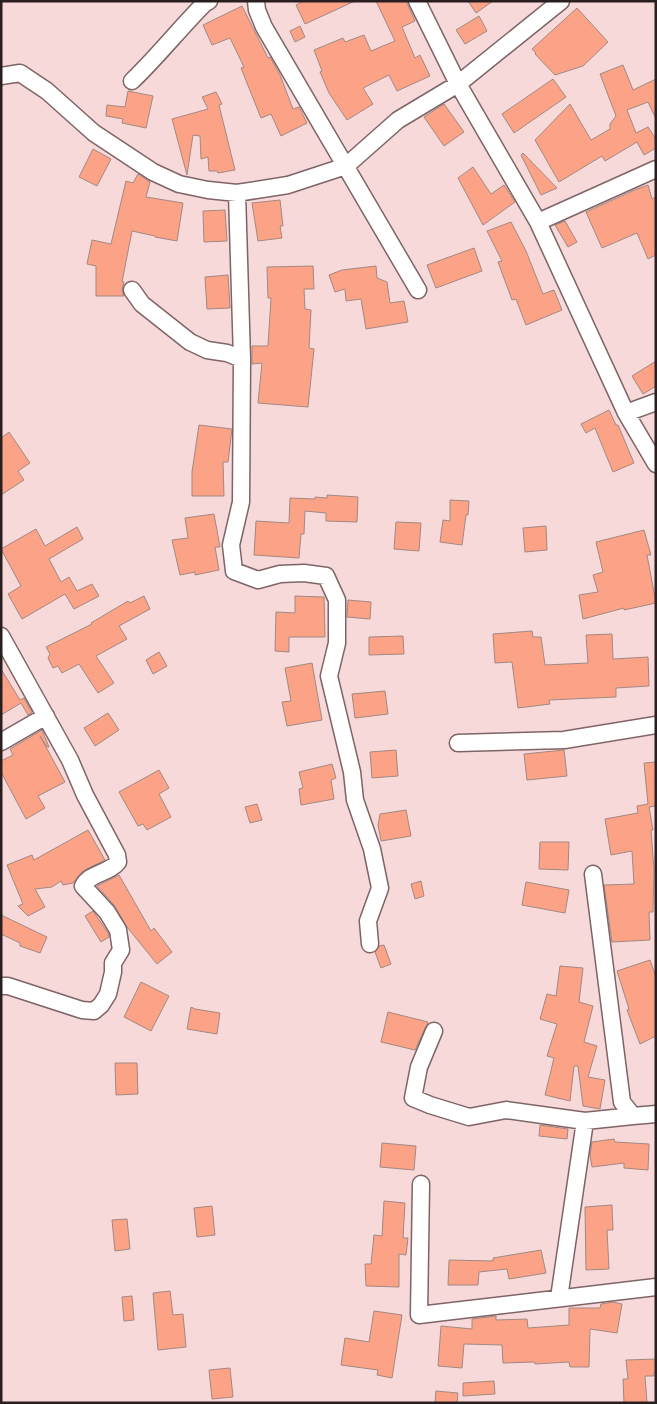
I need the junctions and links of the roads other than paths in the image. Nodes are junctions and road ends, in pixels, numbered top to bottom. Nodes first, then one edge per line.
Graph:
1 (210, 1) edge
2 (256, 1) edge
3 (417, 1) edge
4 (561, 1) edge
5 (1, 76) edge
6 (132, 81) dead end
7 (458, 84) junction
8 (346, 166) junction
9 (656, 170) edge
10 (238, 193) junction
11 (538, 222) junction
12 (132, 290) dead end
13 (418, 290) dead end
14 (242, 359) junction
15 (656, 402) edge
16 (626, 413) junction
17 (656, 464) edge
18 (1, 636) edge
19 (46, 716) junction
20 (656, 725) edge
21 (1, 742) edge
22 (458, 743) dead end
23 (593, 874) dead end
24 (370, 944) dead end
25 (1, 986) edge
26 (434, 1030) dead end
27 (656, 1114) edge
28 (633, 1116) junction
29 (585, 1121) junction
30 (421, 1184) dead end
31 (656, 1287) edge
32 (559, 1298) junction

1 - 6 street
2 - 8 street
3 - 7 street
4 - 7 street
5 - 10 street
7 - 8 street
7 - 11 street
8 - 10 street
8 - 13 street
9 - 11 street
10 - 14 street
11 - 16 street
12 - 14 street
14 - 24 street
15 - 16 street
16 - 17 street
18 - 19 street
19 - 21 street
19 - 25 street
20 - 22 street
23 - 28 street
26 - 29 street
27 - 28 street
28 - 29 street
29 - 32 street
30 - 32 street
31 - 32 street

